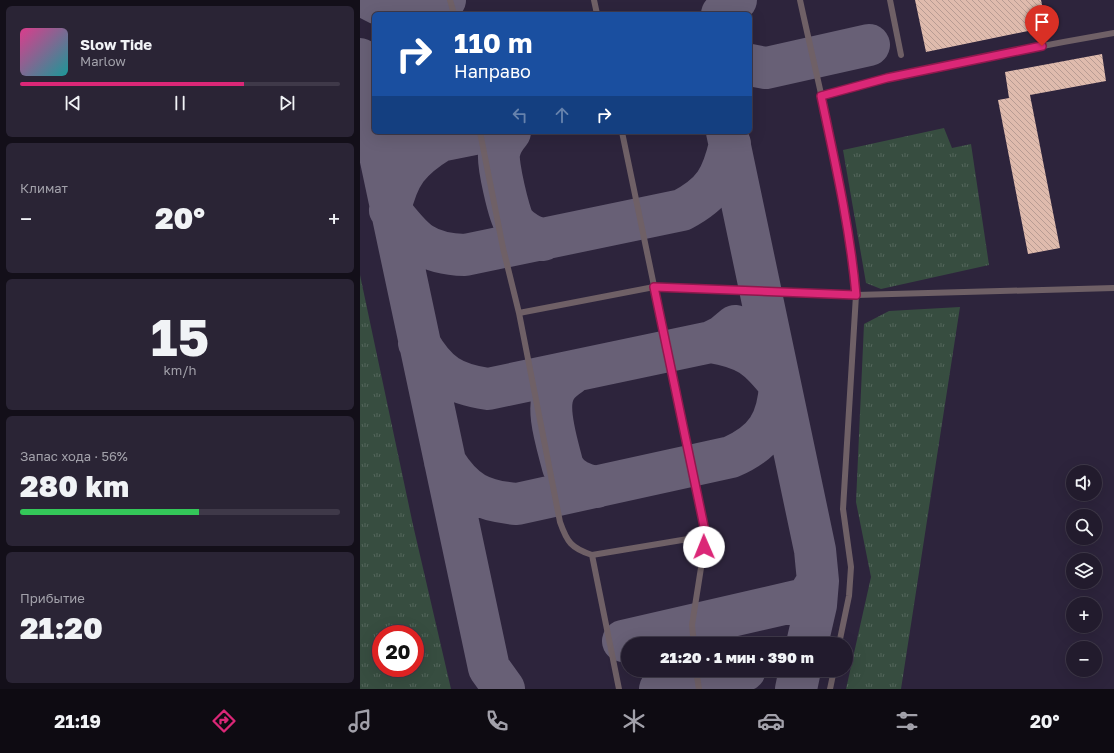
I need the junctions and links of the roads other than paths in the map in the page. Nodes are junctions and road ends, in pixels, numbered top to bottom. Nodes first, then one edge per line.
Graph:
1 (450, 0) edge
2 (594, 0) edge
3 (800, 0) edge
4 (890, 0) edge
5 (453, 12) edge
6 (597, 12) edge
7 (1114, 33) edge
8 (901, 55) dead end
9 (821, 96) junction
10 (480, 134) edge
11 (622, 134) edge
12 (654, 287) junction
13 (1114, 288) edge
14 (856, 295) junction
15 (519, 313) junction
16 (706, 536) junction
17 (592, 554) junction
18 (693, 637) edge
19 (840, 637) edge
20 (697, 677) edge
21 (833, 677) edge
22 (619, 689) edge
23 (699, 689) edge
24 (830, 689) edge

1 - 5 lane
2 - 6 lane
3 - 9 lane
4 - 8 lane
7 - 9 lane
9 - 14 lane
10 - 15 lane
11 - 12 lane
12 - 14 lane
12 - 15 lane
12 - 16 lane
13 - 14 lane
14 - 19 lane
15 - 17 lane
16 - 17 lane
16 - 18 lane
17 - 22 lane
20 - 23 lane
21 - 24 lane

